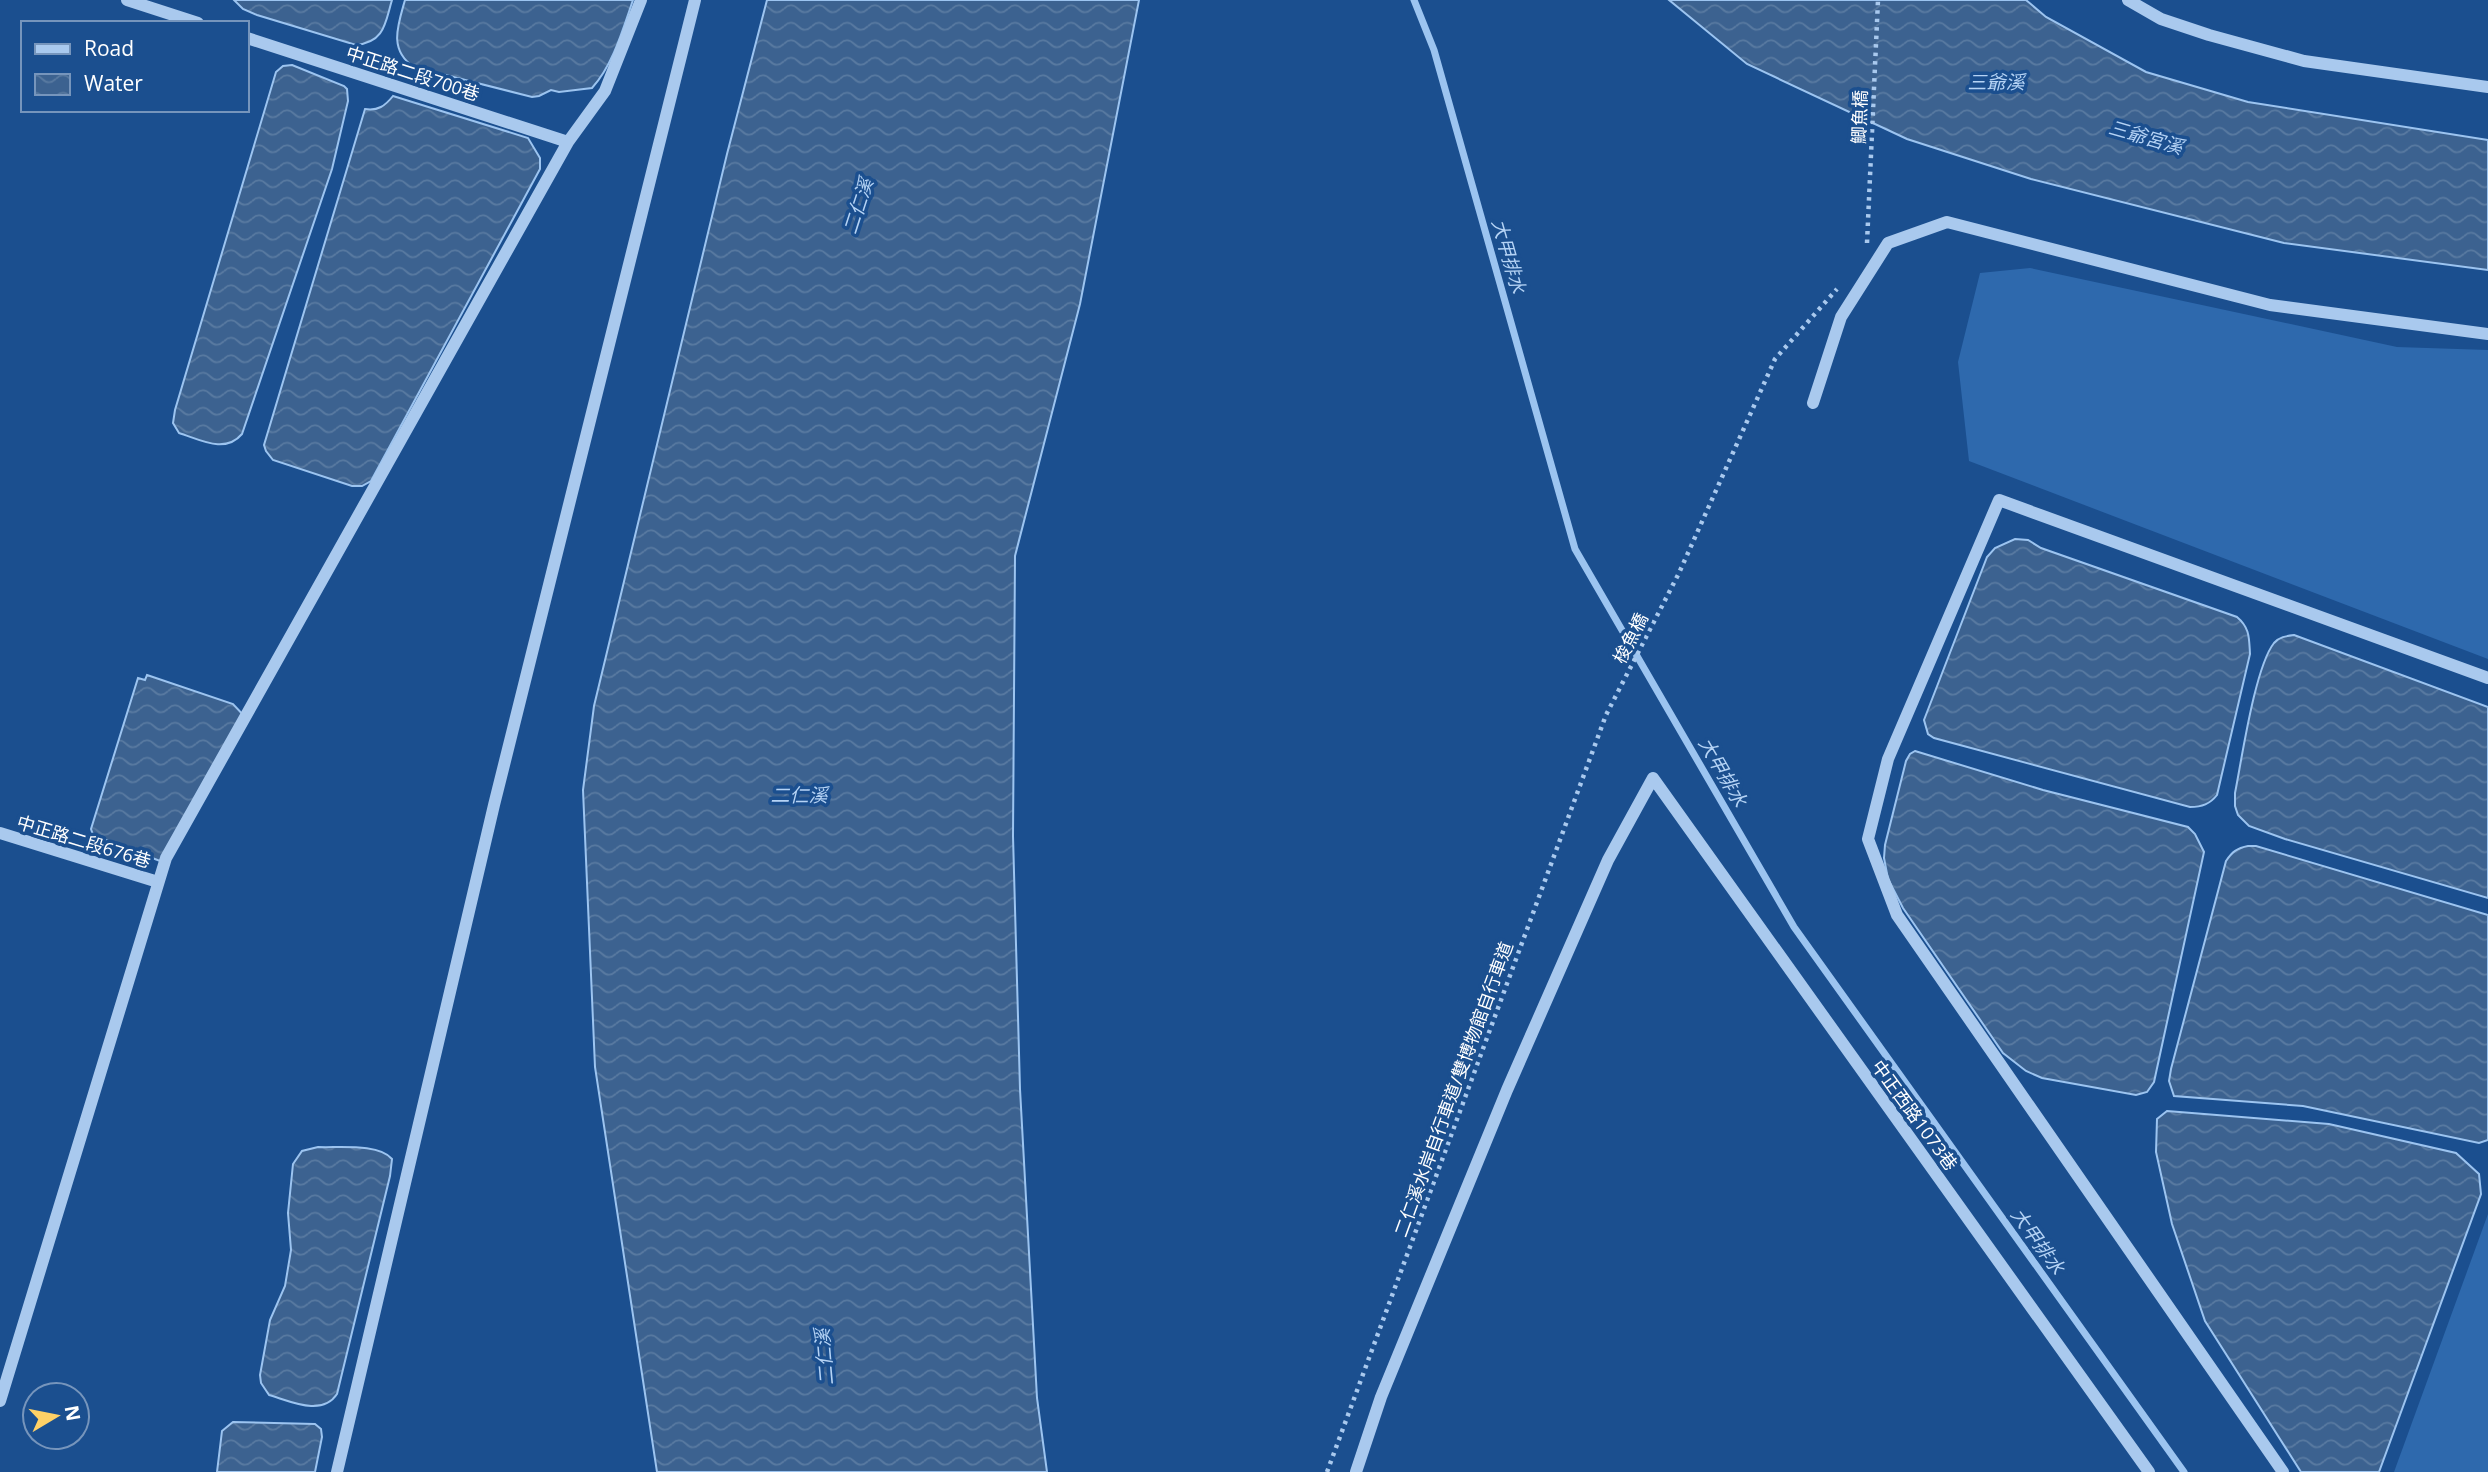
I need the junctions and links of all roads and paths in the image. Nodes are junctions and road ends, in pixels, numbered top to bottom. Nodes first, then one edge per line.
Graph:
1 (127, 0) edge
2 (641, 0) edge
3 (695, 0) edge
4 (1878, 0) edge
5 (2128, 0) edge
6 (192, 21) edge
7 (248, 38) edge
8 (2488, 87) edge
9 (568, 142) junction
10 (1867, 246) dead end
11 (1839, 286) dead end
12 (2488, 334) edge
13 (1813, 403) dead end
14 (2488, 678) edge
15 (1606, 715) joint
16 (0, 833) edge
17 (158, 882) junction
18 (0, 1401) edge
19 (337, 1472) edge
20 (1327, 1472) edge
21 (1356, 1472) edge
22 (2149, 1472) edge
23 (2283, 1472) edge

1 - 6 street
2 - 9 street
3 - 19 street
4 - 10 path, 鯽魚橋
5 - 8 street
7 - 9 street, 中正路二段700巷
9 - 17 street
11 - 15 path, 梭魚橋
12 - 13 street
14 - 23 street
15 - 20 path, 二仁溪水岸自行車道/雙博物館自行車道
16 - 17 street, 中正路二段676巷
17 - 18 street
21 - 22 street, 中正西路1073巷

